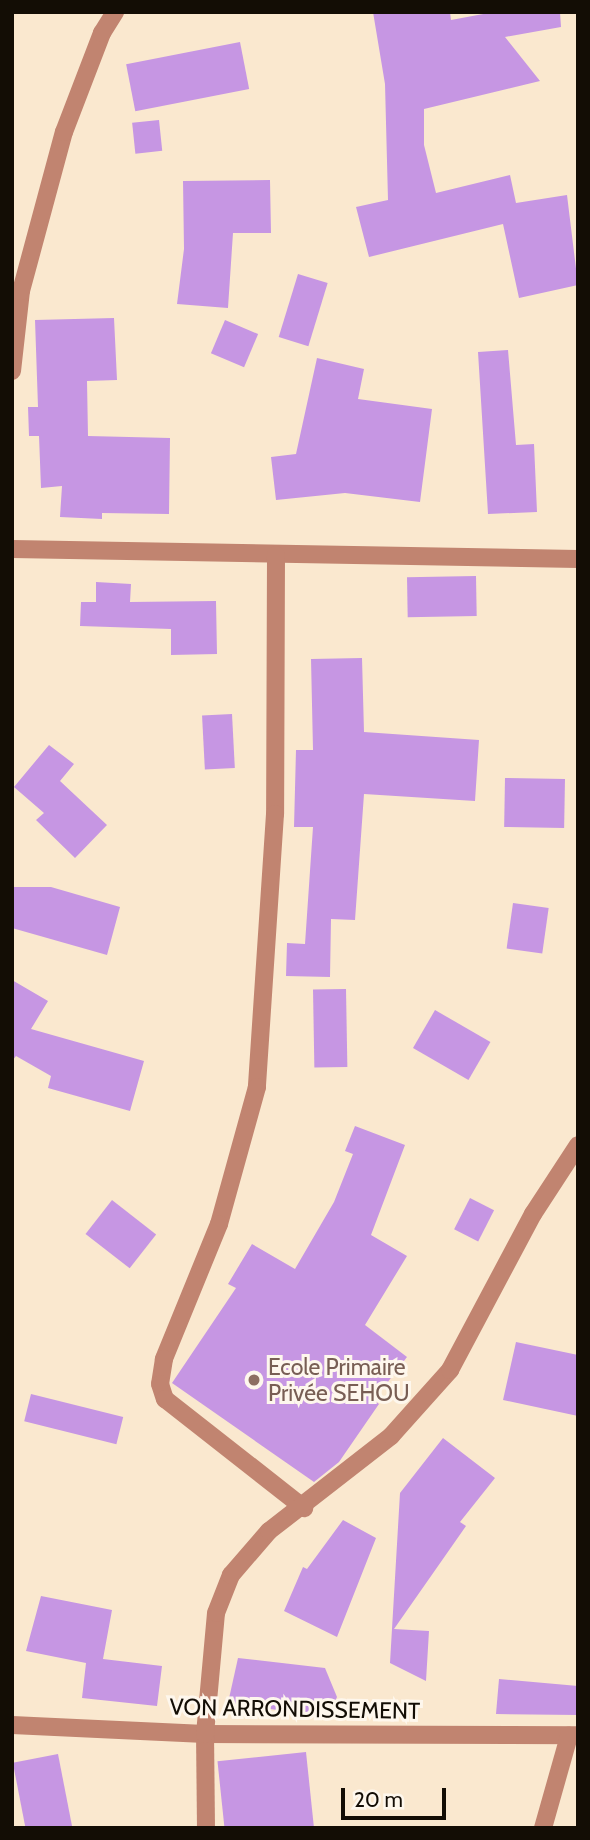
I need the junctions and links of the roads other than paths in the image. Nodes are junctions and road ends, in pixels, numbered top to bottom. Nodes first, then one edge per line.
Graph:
1 (115, 12) edge
2 (12, 371) edge
3 (12, 549) edge
4 (276, 555) junction
5 (578, 559) edge
6 (578, 1145) edge
7 (304, 1508) junction
8 (12, 1725) edge
9 (205, 1734) junction
10 (573, 1736) edge
11 (206, 1828) edge
12 (543, 1828) edge

1 - 2 street
3 - 4 street
4 - 5 street
4 - 7 street
6 - 7 street
7 - 9 street
8 - 9 street, VON ARRONDISSEMENT
9 - 10 street, VON ARRONDISSEMENT
9 - 11 street
10 - 12 street

